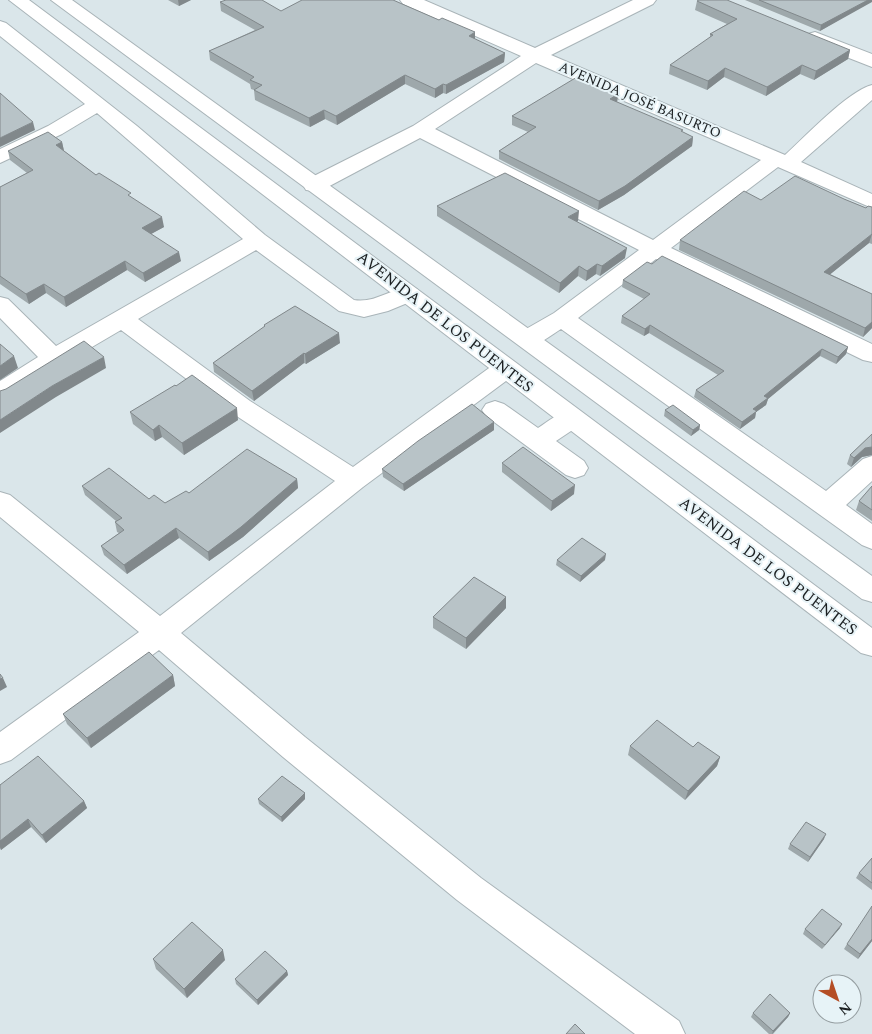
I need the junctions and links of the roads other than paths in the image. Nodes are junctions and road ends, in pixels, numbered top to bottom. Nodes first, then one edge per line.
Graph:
1 (18, 0) edge
2 (60, 0) edge
3 (408, 0) edge
4 (647, 0) edge
5 (0, 27) edge
6 (802, 33) edge
7 (0, 47) edge
8 (31, 52) junction
9 (534, 56) junction
10 (872, 61) edge
11 (872, 91) edge
12 (98, 104) junction
13 (420, 130) junction
14 (0, 157) edge
15 (783, 160) junction
16 (314, 185) junction
17 (872, 202) edge
18 (257, 240) junction
19 (656, 249) junction
20 (409, 294) junction
21 (0, 304) edge
22 (562, 318) junction
23 (122, 319) junction
24 (528, 339) junction
25 (872, 354) edge
26 (54, 358) junction
27 (505, 369) junction
28 (0, 393) edge
29 (495, 410) dead end
30 (572, 419) junction
31 (538, 441) junction
32 (872, 466) edge
33 (575, 468) dead end
34 (354, 480) junction
35 (0, 502) edge
36 (827, 506) junction
37 (872, 538) edge
38 (872, 590) edge
39 (160, 633) junction
40 (872, 644) edge
41 (0, 750) edge
42 (666, 1034) edge

1 - 20 street, AVENIDA DE LOS PUENTES
2 - 16 street, AVENIDA DE LOS PUENTES
3 - 9 street, AVENIDA JOSÉ BASURTO
4 - 9 street
5 - 8 street
6 - 10 street
7 - 8 street
8 - 12 street
9 - 13 street
9 - 15 street, AVENIDA JOSÉ BASURTO
11 - 15 street
12 - 14 street
12 - 18 street
13 - 16 street
13 - 19 street
15 - 17 street, AVENIDA JOSÉ BASURTO
15 - 19 street
16 - 24 street, AVENIDA DE LOS PUENTES
18 - 20 street
18 - 23 street
19 - 22 street
19 - 25 street
20 - 27 street, AVENIDA DE LOS PUENTES
21 - 26 street
22 - 24 street
22 - 36 street
23 - 26 street
23 - 34 street
24 - 38 street, AVENIDA DE LOS PUENTES
26 - 28 street
27 - 30 street, AVENIDA DE LOS PUENTES
27 - 34 street
29 - 31 street
30 - 31 street
30 - 40 street, AVENIDA DE LOS PUENTES
31 - 33 street
32 - 36 street
34 - 39 street
35 - 39 street
36 - 37 street
39 - 41 street
39 - 42 street

